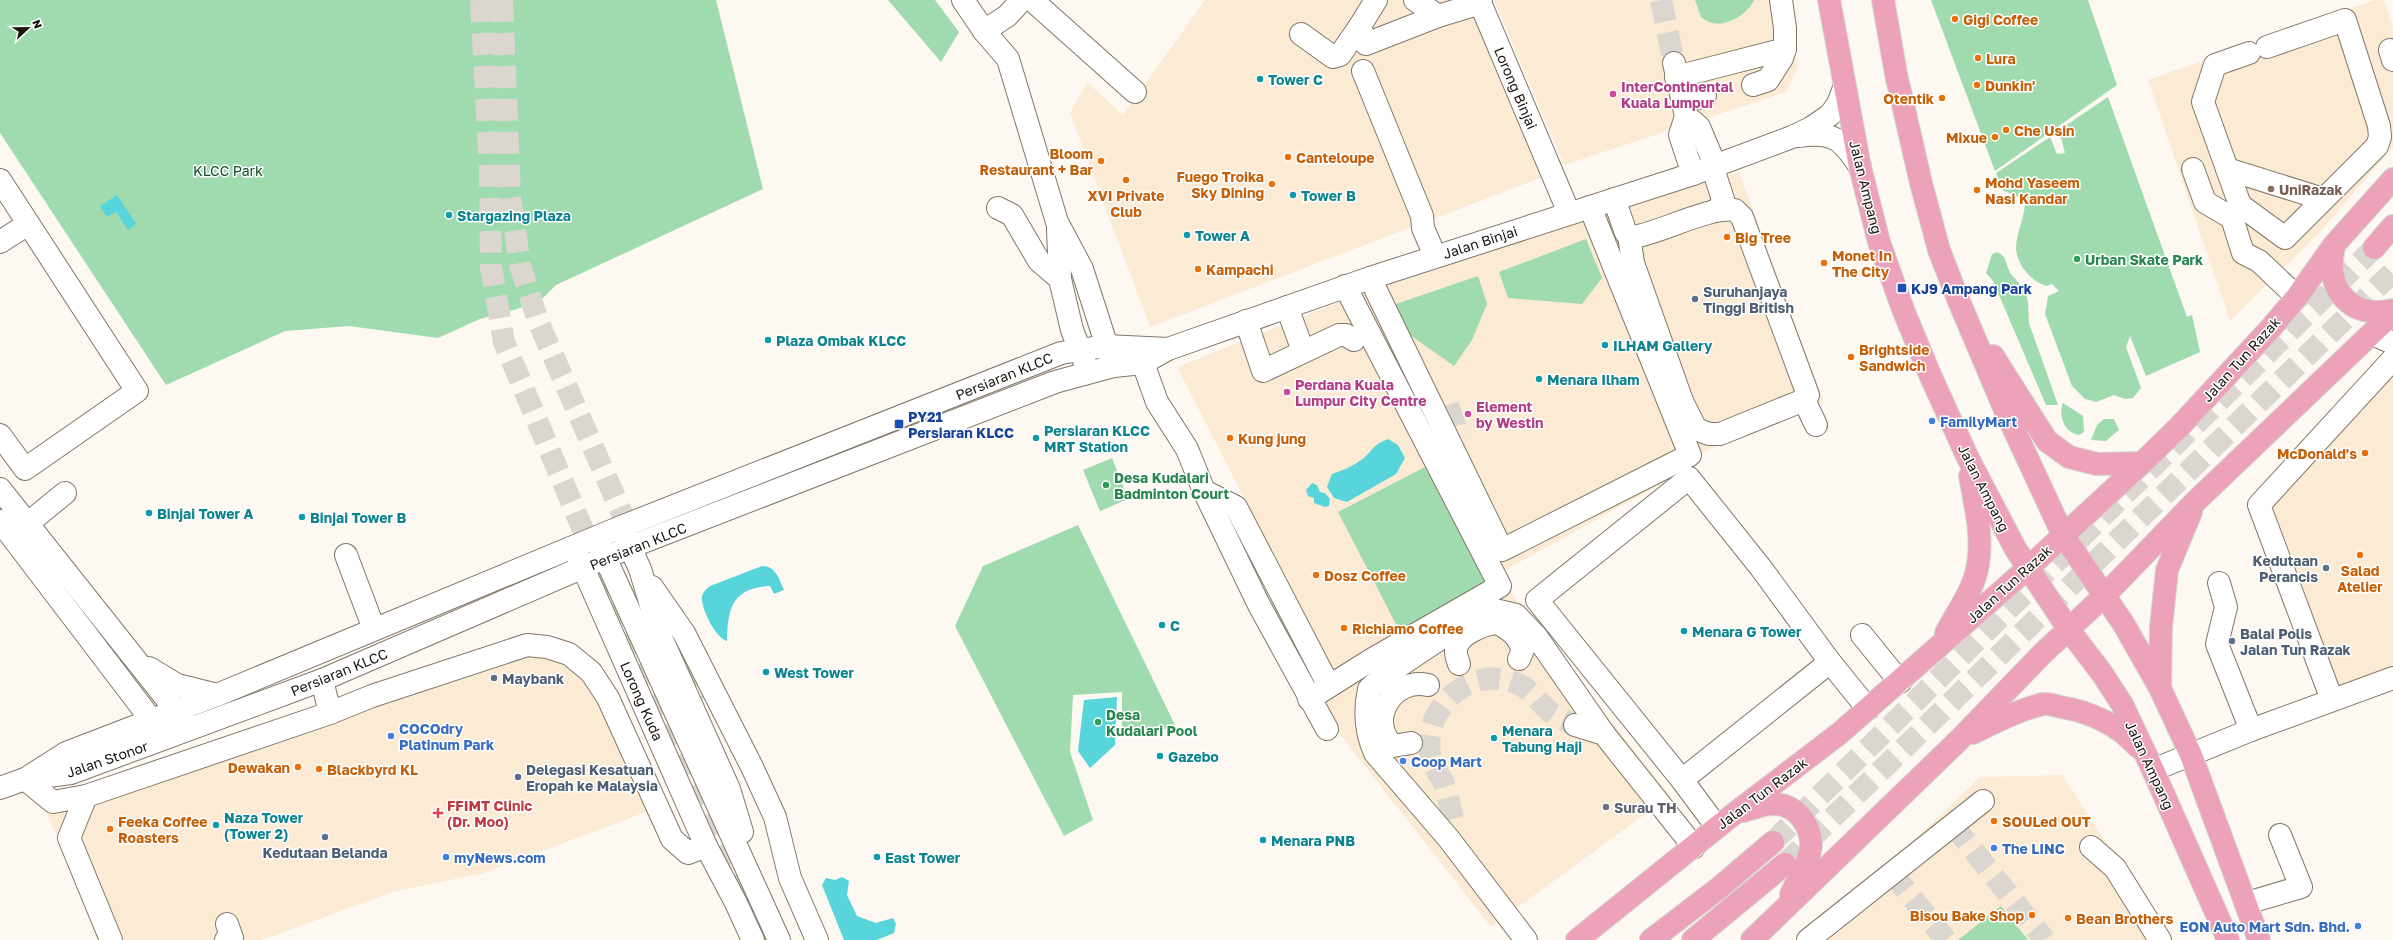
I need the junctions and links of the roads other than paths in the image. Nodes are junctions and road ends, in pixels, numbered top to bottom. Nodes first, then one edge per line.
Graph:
1 (962, 0) edge
2 (1022, 0) edge
3 (1032, 0) edge
4 (1376, 0) edge
5 (1415, 0) edge
6 (1780, 0) edge
7 (1829, 0) edge
8 (1883, 0) edge
9 (1480, 2) edge
10 (1438, 16) junction
11 (1360, 26) junction
12 (984, 31) junction
13 (1301, 34) dead end
14 (1784, 49) junction
15 (1363, 71) dead end
16 (1753, 85) dead end
17 (1844, 88) junction
18 (1135, 92) dead end
19 (1705, 96) dead end
20 (1684, 109) junction
21 (2386, 123) edge
22 (1792, 137) junction
23 (1860, 167) junction
24 (1707, 168) junction
25 (2193, 169) dead end
26 (2227, 169) junction
27 (2393, 179) edge
28 (0, 180) edge
29 (1614, 199) junction
30 (2324, 199) junction
31 (1590, 206) junction
32 (998, 208) dead end
33 (1719, 210) junction
34 (2236, 211) junction
35 (1569, 213) junction
36 (1057, 222) junction
37 (28, 224) junction
38 (2393, 226) edge
39 (1634, 237) junction
40 (0, 242) edge
41 (2334, 245) junction
42 (2374, 248) tunnel mouth
43 (1439, 255) junction
44 (1370, 278) junction
45 (1060, 279) junction
46 (1345, 286) junction
47 (2297, 297) junction
48 (1958, 299) junction
49 (1287, 307) junction
50 (2393, 312) edge
51 (1246, 321) junction
52 (2372, 334) junction
53 (1354, 340) dead end
54 (2393, 343) edge
55 (1106, 346) junction
56 (1168, 349) joint
57 (1080, 350) junction
58 (1303, 351) junction
59 (1140, 355) junction
60 (2393, 359) edge
61 (1114, 366) junction
62 (1089, 372) junction
63 (1417, 375) junction
64 (1673, 393) junction
65 (1804, 400) junction
66 (1448, 405) tunnel mouth
67 (1816, 425) dead end
68 (0, 435) edge
69 (1456, 437) tunnel mouth
70 (1967, 456) junction
71 (1457, 459) junction
72 (2142, 463) junction
73 (1204, 491) junction
74 (65, 493) dead end
75 (3, 498) edge
76 (2195, 502) junction
77 (0, 521) edge
78 (27, 524) junction
79 (621, 527) junction
80 (2063, 535) junction
81 (596, 538) junction
82 (574, 547) junction
83 (630, 547) junction
84 (346, 555) dead end
85 (605, 558) junction
86 (583, 568) junction
87 (2028, 568) junction
88 (640, 570) junction
89 (1270, 576) junction
90 (2219, 583) dead end
91 (2104, 596) junction
92 (1259, 605) junction
93 (374, 629) junction
94 (2069, 630) junction
95 (1862, 635) dead end
96 (1938, 646) junction
97 (132, 655) junction
98 (1519, 659) dead end
99 (1830, 662) junction
100 (1459, 664) dead end
101 (2393, 678) edge
102 (322, 680) junction
103 (1900, 682) junction
104 (1428, 685) dead end
105 (1329, 686) junction
106 (2160, 688) junction
107 (217, 695) junction
108 (702, 699) tunnel mouth
109 (1309, 699) junction
110 (2332, 700) junction
111 (1868, 709) junction
112 (176, 710) junction
113 (334, 711) junction
114 (660, 713) dead end
115 (151, 719) junction
116 (1575, 725) tunnel mouth
117 (190, 729) junction
118 (1327, 729) dead end
119 (2251, 730) junction
120 (1604, 734) junction
121 (165, 738) junction
122 (1959, 740) junction
123 (1411, 743) dead end
124 (2191, 755) junction
125 (2151, 765) junction
126 (25, 779) junction
127 (1682, 780) junction
128 (0, 788) edge
129 (86, 796) junction
130 (1983, 801) dead end
131 (1453, 819) tunnel mouth
132 (1724, 822) junction
133 (2280, 835) dead end
134 (1773, 842) tunnel mouth
135 (706, 846) junction
136 (1455, 847) junction
137 (1694, 847) junction
138 (2091, 847) dead end
139 (1785, 864) tunnel mouth
140 (790, 878) junction
141 (736, 903) junction
142 (2247, 903) junction
143 (1783, 909) junction
144 (779, 916) dead end
145 (111, 940) edge
146 (753, 940) edge
147 (779, 940) edge
148 (817, 940) edge
149 (1526, 940) edge
150 (1577, 940) edge
151 (1650, 940) edge
152 (1693, 940) edge
153 (1752, 940) edge
154 (1808, 940) edge
155 (2160, 940) edge
156 (2228, 940) edge
157 (2259, 940) edge

1 - 12 street
2 - 12 street
3 - 18 street
4 - 11 street
5 - 10 street
6 - 14 street
7 - 17 main road, Jalan Ampang
8 - 48 main road
9 - 10 street, Lorong Binjai
9 - 35 street, Lorong Binjai
10 - 11 street, Lorong Binjai
11 - 13 street
12 - 36 street
14 - 16 street
14 - 20 street
15 - 43 street
17 - 22 street, Jalan Binjai
17 - 23 main road, Jalan Ampang
19 - 20 street
20 - 24 street
21 - 26 street
21 - 30 street
22 - 23 street, Jalan Binjai
22 - 24 street, Jalan Binjai
23 - 70 main road, Jalan Ampang
24 - 29 street, Jalan Binjai
24 - 33 street
25 - 34 street
26 - 30 street
26 - 34 street
27 - 41 main road, Jalan Tun Razak
28 - 37 street
29 - 31 street, Jalan Binjai
29 - 39 street
30 - 34 street
31 - 35 street, Jalan Binjai
31 - 64 street
32 - 45 street
33 - 39 street
33 - 65 street
34 - 47 street
35 - 43 street, Jalan Binjai
36 - 45 street
36 - 55 street
37 - 40 street
37 - 68 street
38 - 42 main road
39 - 64 street
41 - 47 main road, Jalan Tun Razak
41 - 50 main road
43 - 44 street, Jalan Binjai
44 - 46 street, Jalan Binjai
44 - 63 street
45 - 57 street
46 - 49 street, Jalan Binjai
46 - 105 street
47 - 72 main road, Jalan Tun Razak
48 - 72 main road
48 - 80 main road
49 - 51 street, Jalan Binjai
49 - 58 street
50 - 52 main road
51 - 56 street, Jalan Binjai
51 - 58 street
52 - 54 street
52 - 76 main road
53 - 58 street
55 - 57 street, Persiaran KLCC
55 - 59 street, Persiaran KLCC
55 - 61 street
56 - 59 street, Persiaran KLCC
57 - 62 street
57 - 79 street, Persiaran KLCC
59 - 61 street, Persiaran KLCC
59 - 73 street
60 - 110 street
61 - 62 street, Persiaran KLCC
62 - 83 street, Persiaran KLCC
63 - 66 street
63 - 71 street
64 - 65 street
64 - 71 street
65 - 67 street
69 - 71 street
70 - 87 main road, Jalan Ampang
70 - 96 main road
72 - 80 main road, Jalan Tun Razak
73 - 89 street
73 - 92 street
74 - 78 street
75 - 78 street
76 - 91 main road
76 - 106 main road
77 - 115 street
78 - 97 street
79 - 81 street, Persiaran KLCC
79 - 83 street
80 - 87 main road, Jalan Tun Razak
80 - 91 main road
81 - 82 street, Persiaran KLCC
81 - 85 street
82 - 86 street, Lorong Kuda
82 - 93 street, Persiaran KLCC
83 - 85 street, Persiaran KLCC
83 - 88 street
84 - 93 street
85 - 86 street, Persiaran KLCC
85 - 147 street
86 - 102 street, Persiaran KLCC
86 - 135 street, Lorong Kuda
87 - 94 main road, Jalan Ampang
87 - 96 main road, Jalan Tun Razak
88 - 140 street
88 - 144 street
89 - 92 street
89 - 105 street
90 - 119 street
91 - 94 main road
91 - 106 main road
92 - 109 street
93 - 107 street, Persiaran KLCC
94 - 122 main road
94 - 125 main road, Jalan Ampang
95 - 103 street
96 - 103 main road, Jalan Tun Razak
97 - 107 street
97 - 112 street
98 - 100 street
99 - 111 street
99 - 127 street
99 - 127 street
101 - 110 street
102 - 113 street
102 - 117 street, Persiaran KLCC
103 - 111 main road, Jalan Tun Razak
104 - 123 street
105 - 109 street
106 - 124 main road
107 - 112 street, Persiaran KLCC
108 - 140 street
109 - 118 street
110 - 119 street
111 - 132 main road, Jalan Tun Razak
112 - 115 street, Persiaran KLCC
112 - 117 street
113 - 129 street
113 - 135 street
114 - 141 street
115 - 121 street
115 - 126 street, Jalan Stonor
116 - 120 street
117 - 121 street, Persiaran KLCC
119 - 124 street
120 - 136 street
120 - 137 street
121 - 126 street, Jalan Stonor
122 - 125 main road
122 - 143 main road
124 - 125 street
124 - 142 main road
125 - 156 main road, Jalan Ampang
126 - 128 street, Jalan Stonor
126 - 129 street
127 - 132 street
129 - 145 street
130 - 154 street
131 - 136 street
132 - 137 main road, Jalan Tun Razak
132 - 143 main road
133 - 142 street
134 - 151 main road
135 - 141 street, Lorong Kuda
136 - 149 street
137 - 150 main road, Jalan Tun Razak
138 - 155 street
139 - 152 main road
140 - 148 street
141 - 146 street, Lorong Kuda
142 - 157 main road
143 - 153 main road

